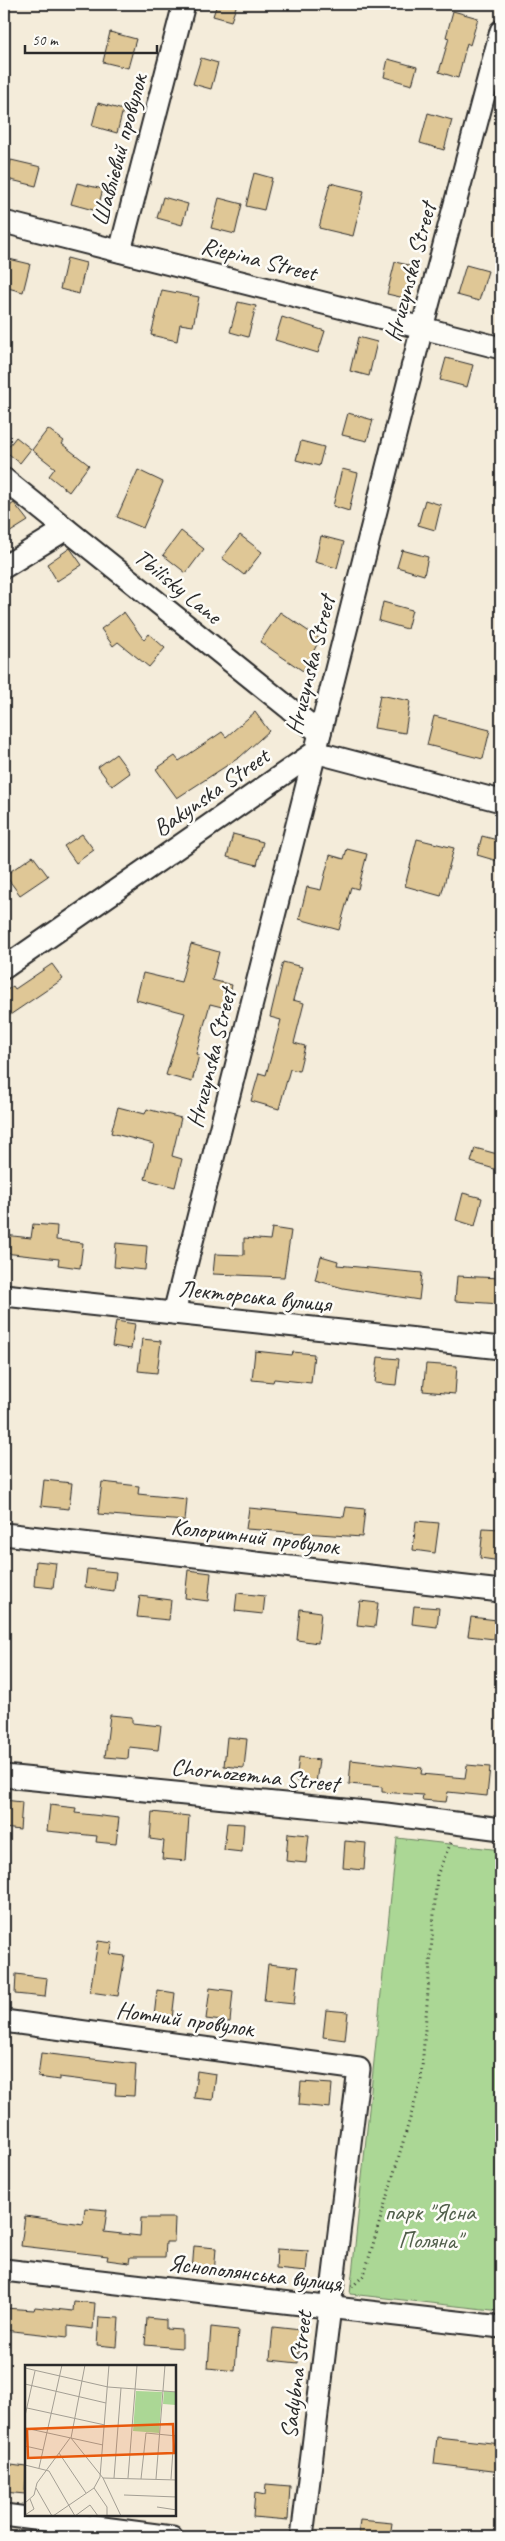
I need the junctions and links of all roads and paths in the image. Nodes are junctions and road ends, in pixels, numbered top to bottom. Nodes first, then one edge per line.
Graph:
1 (184, 4) edge
2 (501, 31) edge
3 (4, 222) edge
4 (120, 251) junction
5 (422, 328) junction
6 (501, 348) edge
7 (4, 479) edge
8 (66, 529) junction
9 (4, 567) edge
10 (317, 743) junction
11 (501, 801) edge
12 (4, 968) edge
13 (4, 1295) edge
14 (174, 1313) junction
15 (501, 1348) edge
16 (4, 1534) edge
17 (501, 1591) edge
18 (4, 1776) edge
19 (460, 1824) junction
20 (501, 1829) edge
21 (4, 2021) edge
22 (359, 2070) joint
23 (4, 2270) edge
24 (330, 2308) junction
25 (501, 2327) edge
26 (4, 2515) edge
27 (172, 2537) edge
28 (302, 2537) edge

1 - 4 street, Шавлієвий провулок
2 - 5 street, Hruzynska Street
3 - 4 street, Riepina Street
4 - 5 street, Riepina Street
5 - 6 street, Riepina Street
5 - 10 street, Hruzynska Street
7 - 8 street, Tbilisky Lane
8 - 9 street
8 - 10 street, Tbilisky Lane
10 - 11 street
10 - 12 street, Bakynska Street
10 - 14 street, Hruzynska Street
13 - 14 street, Лекторська вулиця
14 - 15 street, Лекторська вулиця
16 - 17 street, Колоритний провулок
18 - 19 street, Chornozemna Street
19 - 20 street, Chornozemna Street
19 - 24 path
21 - 22 street, Нотний провулок
22 - 24 street, Sadybna Street
23 - 24 street, Яснополянська вулиця
24 - 25 street, Яснополянська вулиця
24 - 28 street, Sadybna Street
26 - 27 street

